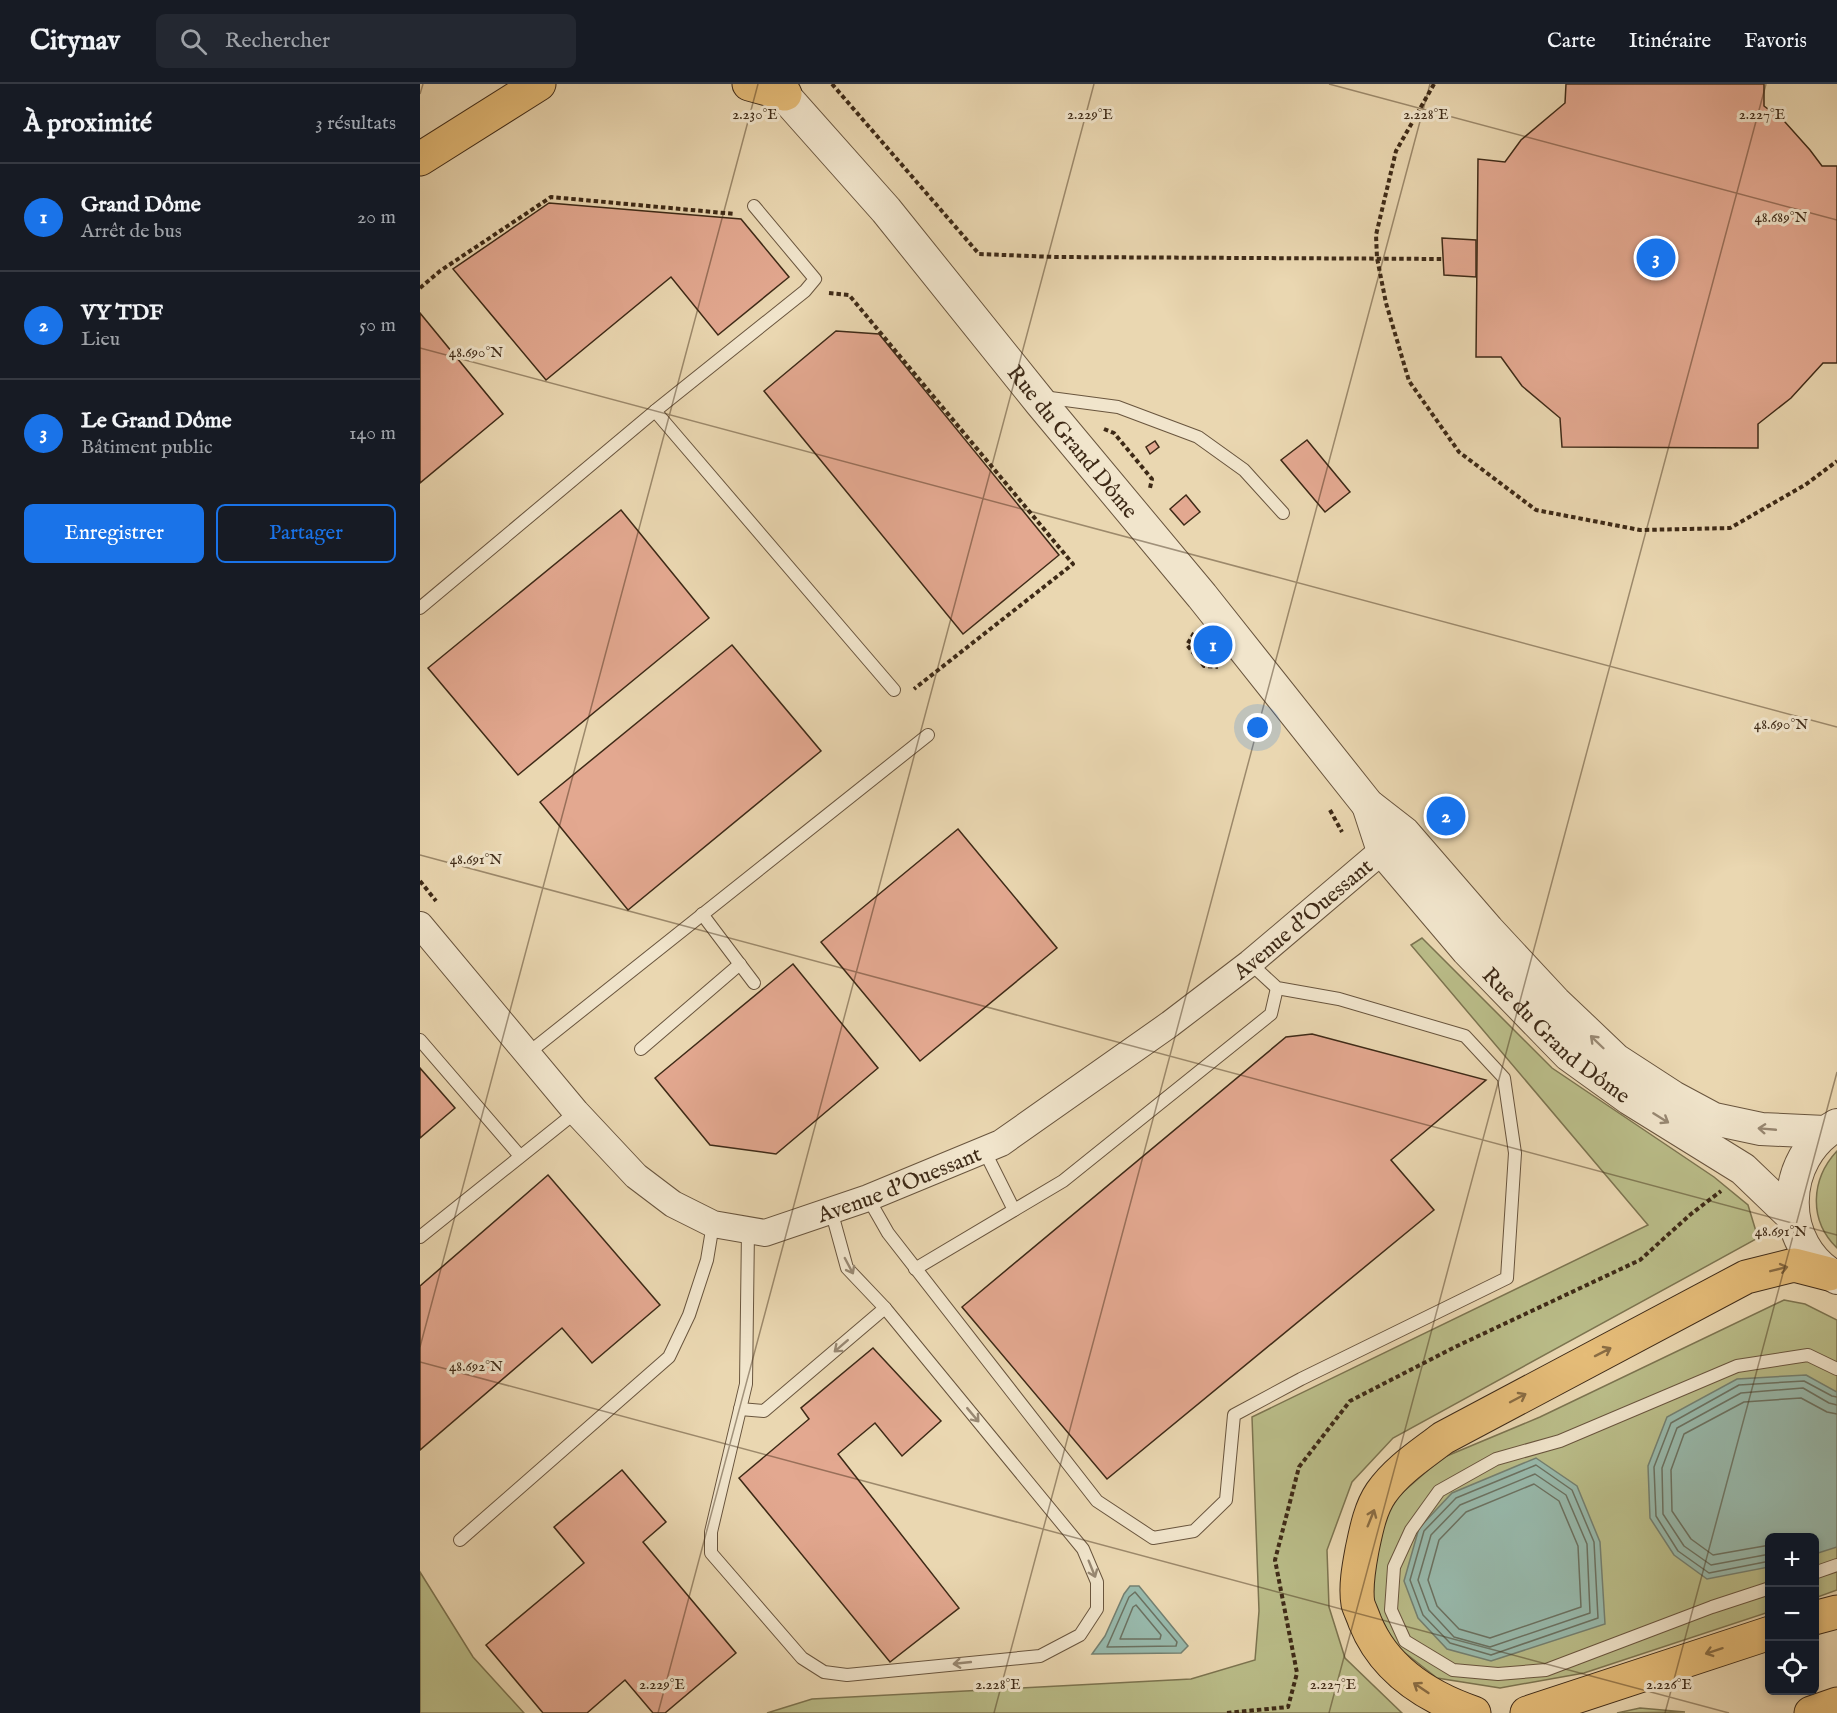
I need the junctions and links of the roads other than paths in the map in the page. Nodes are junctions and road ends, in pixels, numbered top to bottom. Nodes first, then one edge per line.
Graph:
1 (539, 84) edge
2 (749, 84) edge
3 (779, 89) edge
4 (420, 159) edge
5 (754, 206) dead end
6 (1036, 396) junction
7 (655, 411) junction
8 (1283, 513) dead end
9 (420, 608) edge
10 (894, 690) dead end
11 (928, 735) dead end
12 (1394, 841) junction
13 (702, 915) junction
14 (420, 925) edge
15 (1250, 963) junction
16 (740, 964) junction
17 (754, 983) dead end
18 (1277, 988) junction
19 (420, 1040) edge
20 (640, 1049) dead end
21 (527, 1054) junction
22 (576, 1112) junction
23 (1831, 1128) edge
24 (984, 1150) junction
25 (520, 1156) junction
26 (868, 1198) junction
27 (831, 1210) junction
28 (1014, 1210) junction
29 (1793, 1217) junction
30 (713, 1224) junction
31 (748, 1230) junction
32 (420, 1237) edge
33 (915, 1269) junction
34 (1833, 1276) edge
35 (885, 1308) junction
36 (1837, 1369) edge
37 (740, 1409) junction
38 (460, 1540) dead end
39 (1837, 1566) edge
40 (1819, 1572) edge
41 (1765, 1590) edge
42 (1837, 1612) edge
43 (1819, 1617) edge
44 (1765, 1635) edge
45 (1837, 1704) edge
46 (1474, 1713) edge
47 (1527, 1713) edge
48 (1811, 1713) edge

1 - 4 main road
2 - 3 main road
3 - 6 street, Rue du Grand Dôme
5 - 7 lane
6 - 8 lane
6 - 12 street, Rue du Grand Dôme
7 - 9 lane
7 - 10 lane
11 - 13 lane
12 - 15 street, Avenue d'Ouessant
23 -> 12 street, Rue du Grand Dôme
12 -> 29 street, Rue du Grand Dôme
13 - 16 lane
13 - 21 lane
14 - 21 street, Avenue d'Ouessant
15 - 18 lane
15 - 24 street, Avenue d'Ouessant
16 - 17 lane
16 - 20 lane
18 - 28 lane
18 - 33 lane
19 - 25 lane
21 - 22 street, Avenue d'Ouessant
22 - 25 lane
22 - 30 street, Avenue d'Ouessant
23 - 29 street
24 - 26 street, Avenue d'Ouessant
24 - 28 lane
25 - 32 lane
26 - 27 street, Avenue d'Ouessant
26 - 33 lane
27 - 31 street, Avenue d'Ouessant
27 -> 35 lane
28 - 33 lane
29 - 34 street
30 - 31 street, Avenue d'Ouessant
30 - 38 lane
31 - 37 lane
46 -> 34 main road
35 -> 37 lane
35 -> 37 lane
36 - 41 lane
39 - 40 lane
42 - 43 main road
44 -> 47 main road
45 - 48 main road

